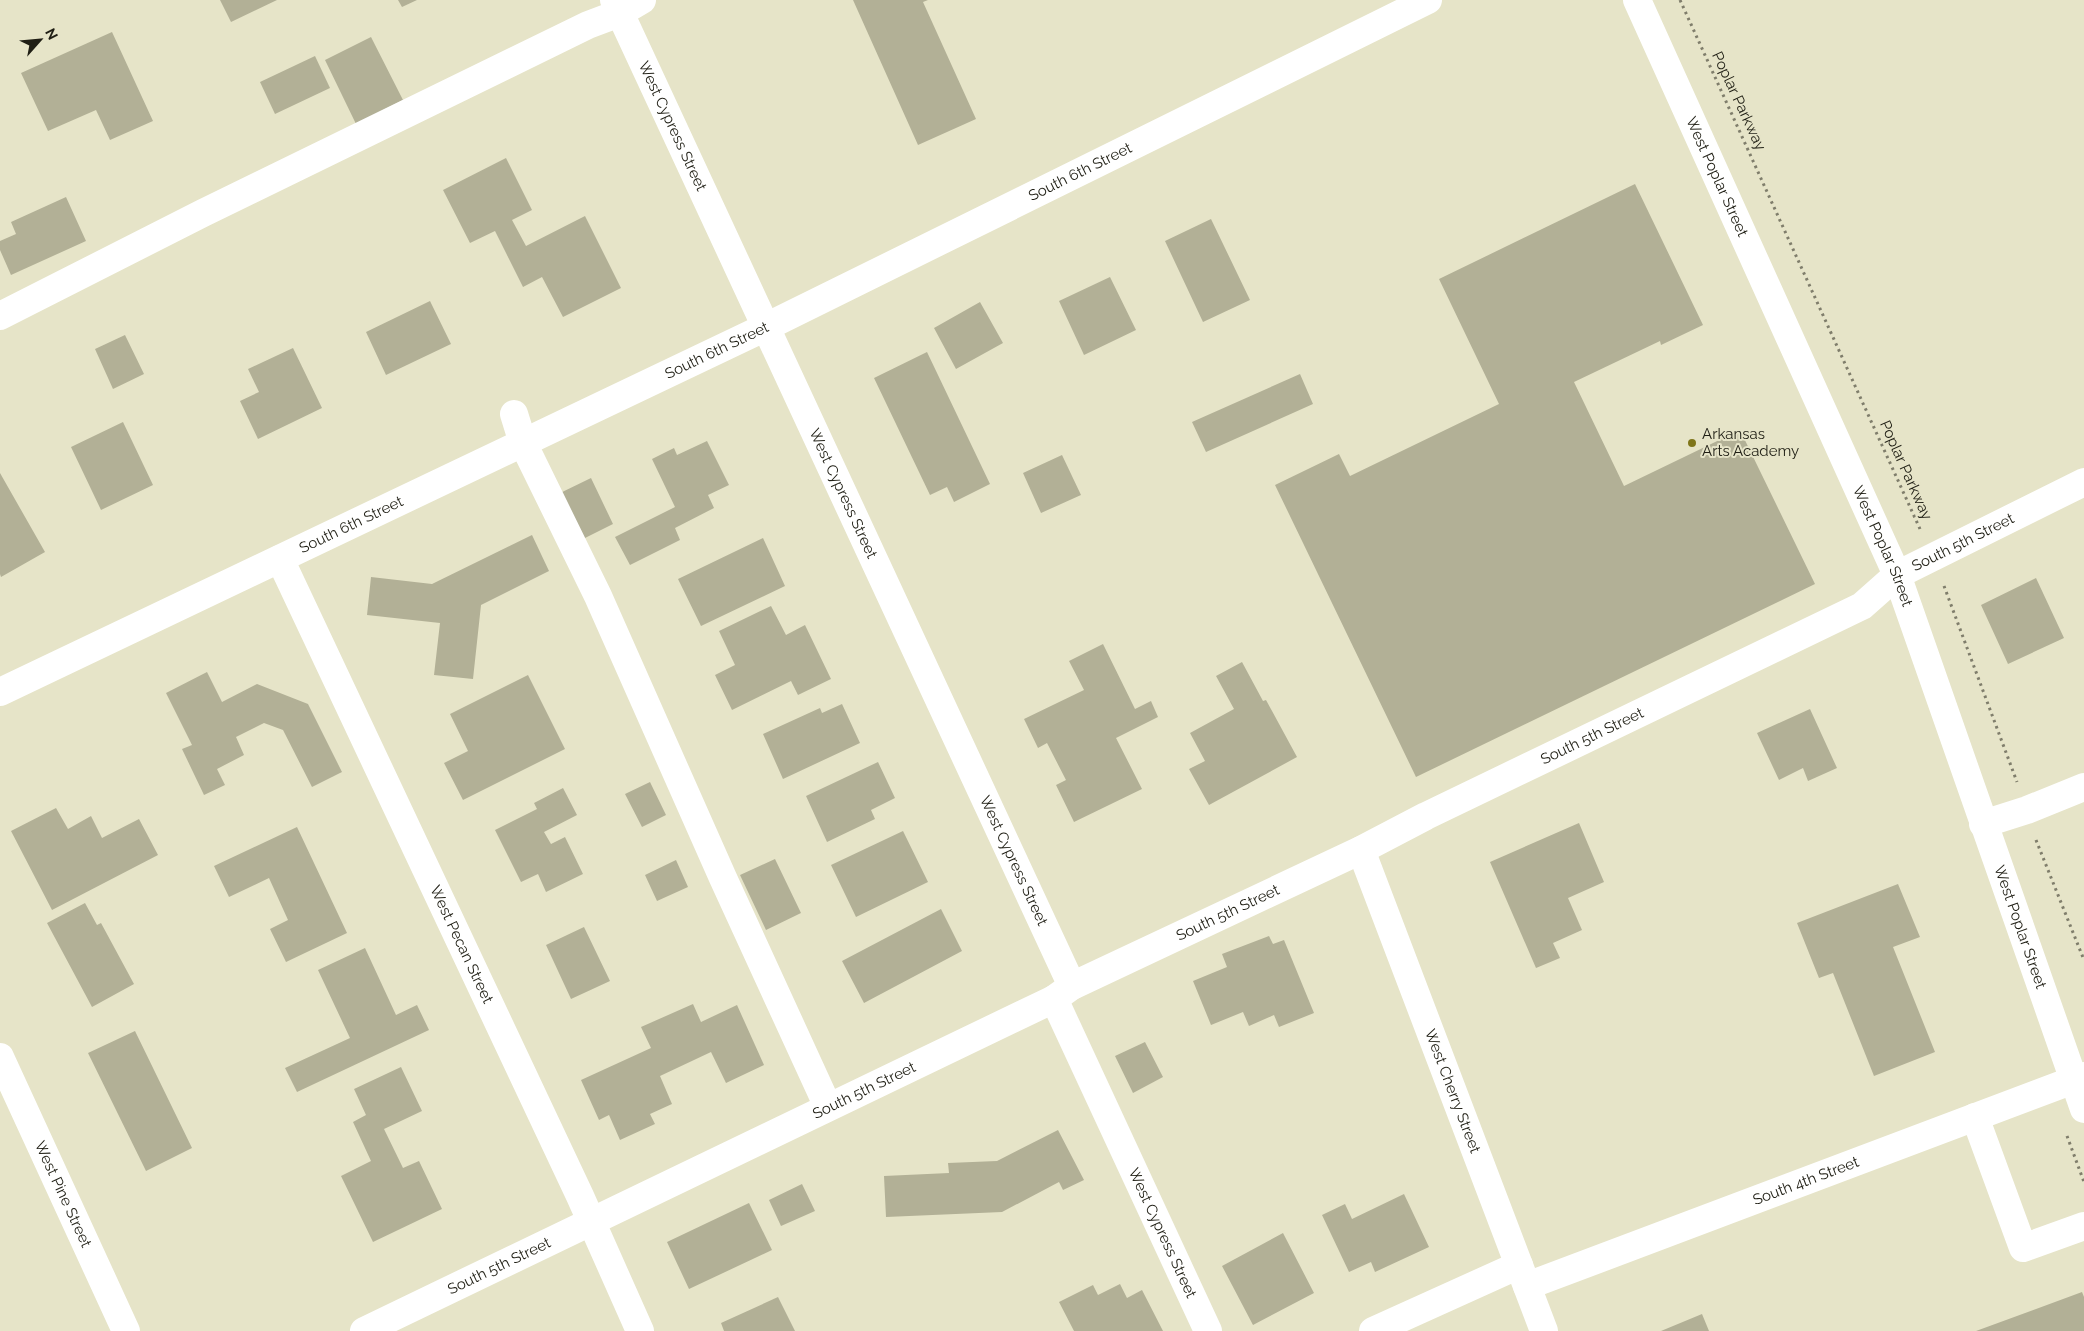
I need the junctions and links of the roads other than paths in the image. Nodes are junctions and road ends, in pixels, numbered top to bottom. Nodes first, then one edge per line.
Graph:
1 (1428, 0) edge
2 (1637, 0) edge
3 (625, 4) edge
4 (0, 316) edge
5 (766, 327) junction
6 (514, 414) dead end
7 (523, 443) junction
8 (2084, 482) edge
9 (280, 559) junction
10 (1897, 575) junction
11 (0, 692) edge
12 (2084, 787) edge
13 (1983, 824) junction
14 (1361, 850) junction
15 (1063, 992) junction
16 (0, 1056) edge
17 (2078, 1078) edge
18 (828, 1107) junction
19 (2084, 1109) edge
20 (1975, 1117) junction
21 (591, 1221) junction
22 (2084, 1226) edge
23 (1523, 1276) junction
24 (126, 1331) edge
25 (364, 1331) edge
26 (640, 1331) edge
27 (1208, 1331) edge
28 (1373, 1331) edge
29 (1544, 1331) edge

1 - 5 street, South 6th Street
2 - 10 street, West Poplar Street
3 - 4 street
3 - 5 street, West Cypress Street
5 - 7 street, South 6th Street
5 - 15 street, West Cypress Street
6 - 7 street
7 - 9 street, South 6th Street
7 - 18 street
8 - 10 street, South 5th Street
9 - 11 street, South 6th Street
9 - 21 street, West Pecan Street
10 - 13 street, West Poplar Street
10 - 14 street, South 5th Street
12 - 13 street
13 - 17 street, West Poplar Street
14 - 15 street, South 5th Street
14 - 23 street, West Cherry Street
15 - 18 street, South 5th Street
15 - 27 street, West Cypress Street
16 - 24 street, West Pine Street
17 - 19 street, West Poplar Street
17 - 20 street, South 4th Street
18 - 21 street, South 5th Street
20 - 22 street
20 - 23 street, South 4th Street
21 - 25 street, South 5th Street
21 - 26 street, West Pecan Street
23 - 28 street, South 4th Street
23 - 29 street, West Cherry Street

